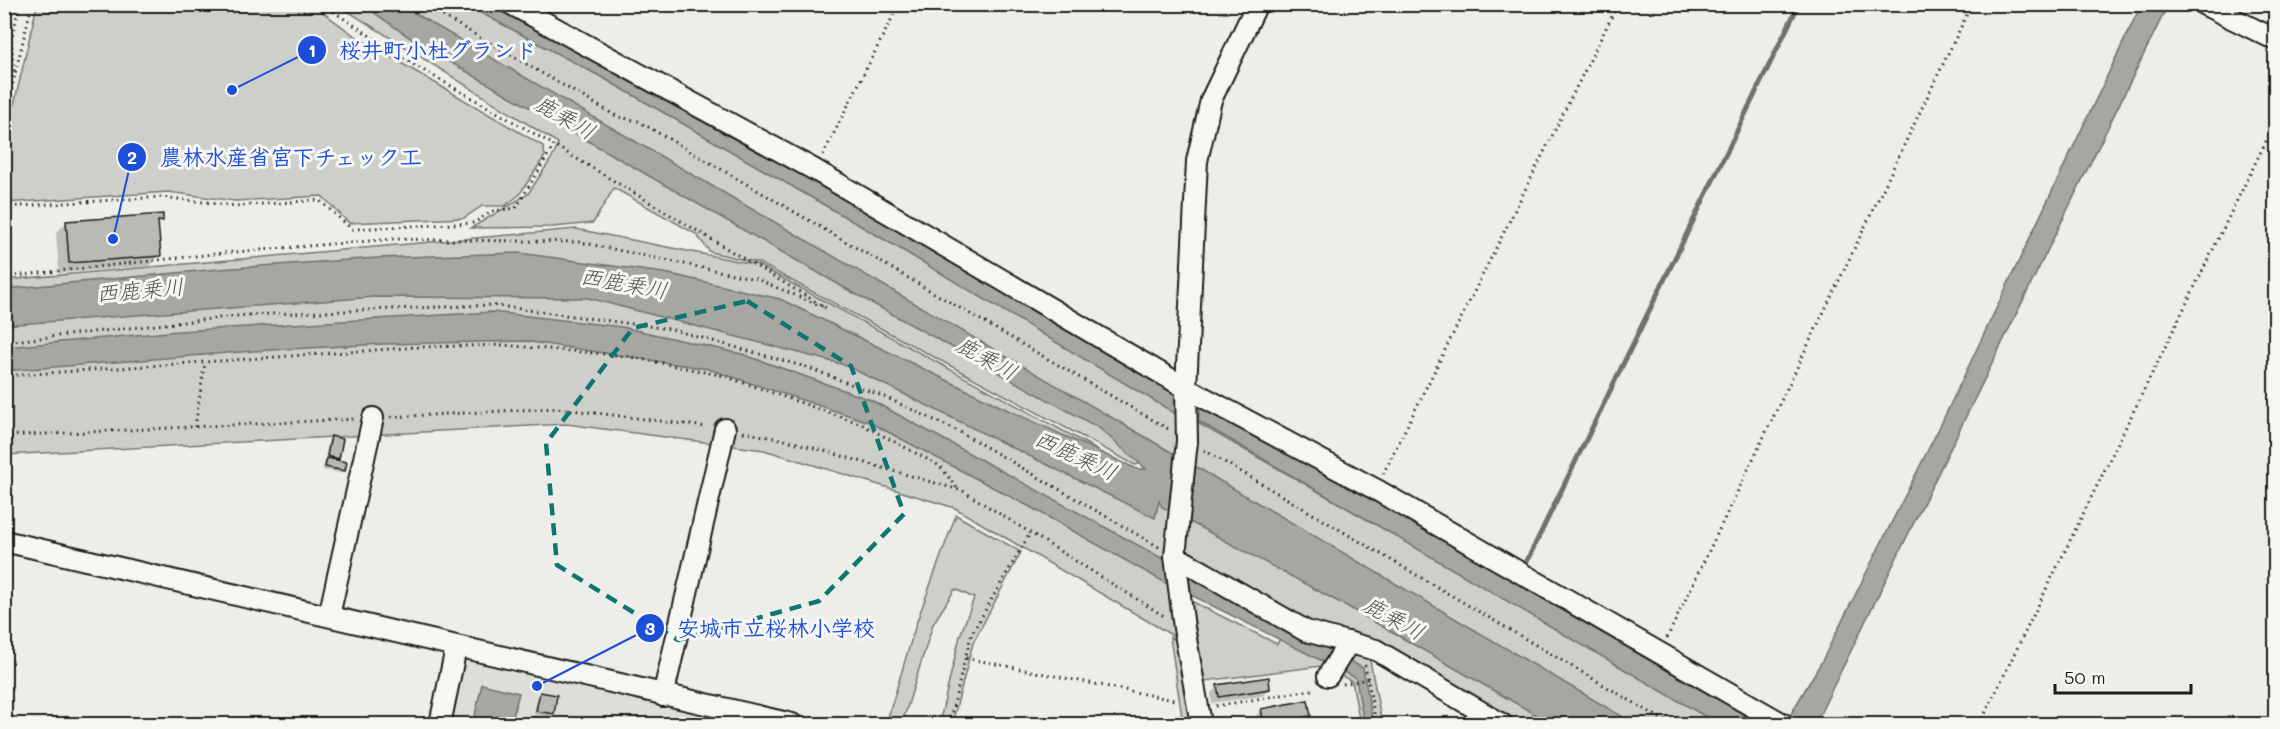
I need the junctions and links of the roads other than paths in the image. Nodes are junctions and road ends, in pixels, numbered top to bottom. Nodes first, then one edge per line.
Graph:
1 (511, 4) edge
2 (1257, 4) edge
3 (2203, 4) edge
4 (2276, 40) edge
5 (1186, 388) junction
6 (373, 418) road end
7 (725, 429) road end
8 (4, 541) edge
9 (1176, 564) junction
10 (329, 616) junction
11 (456, 648) junction
12 (663, 696) junction
13 (1203, 716) edge
14 (440, 724) edge
15 (792, 724) edge
16 (1502, 724) edge
17 (1783, 724) edge

1 - 5 street
2 - 5 street
3 - 4 street
5 - 9 street
5 - 17 street
6 - 10 street
7 - 12 street
8 - 10 street
9 - 13 street
9 - 16 street
10 - 11 street
11 - 12 street
11 - 14 street
12 - 15 street

